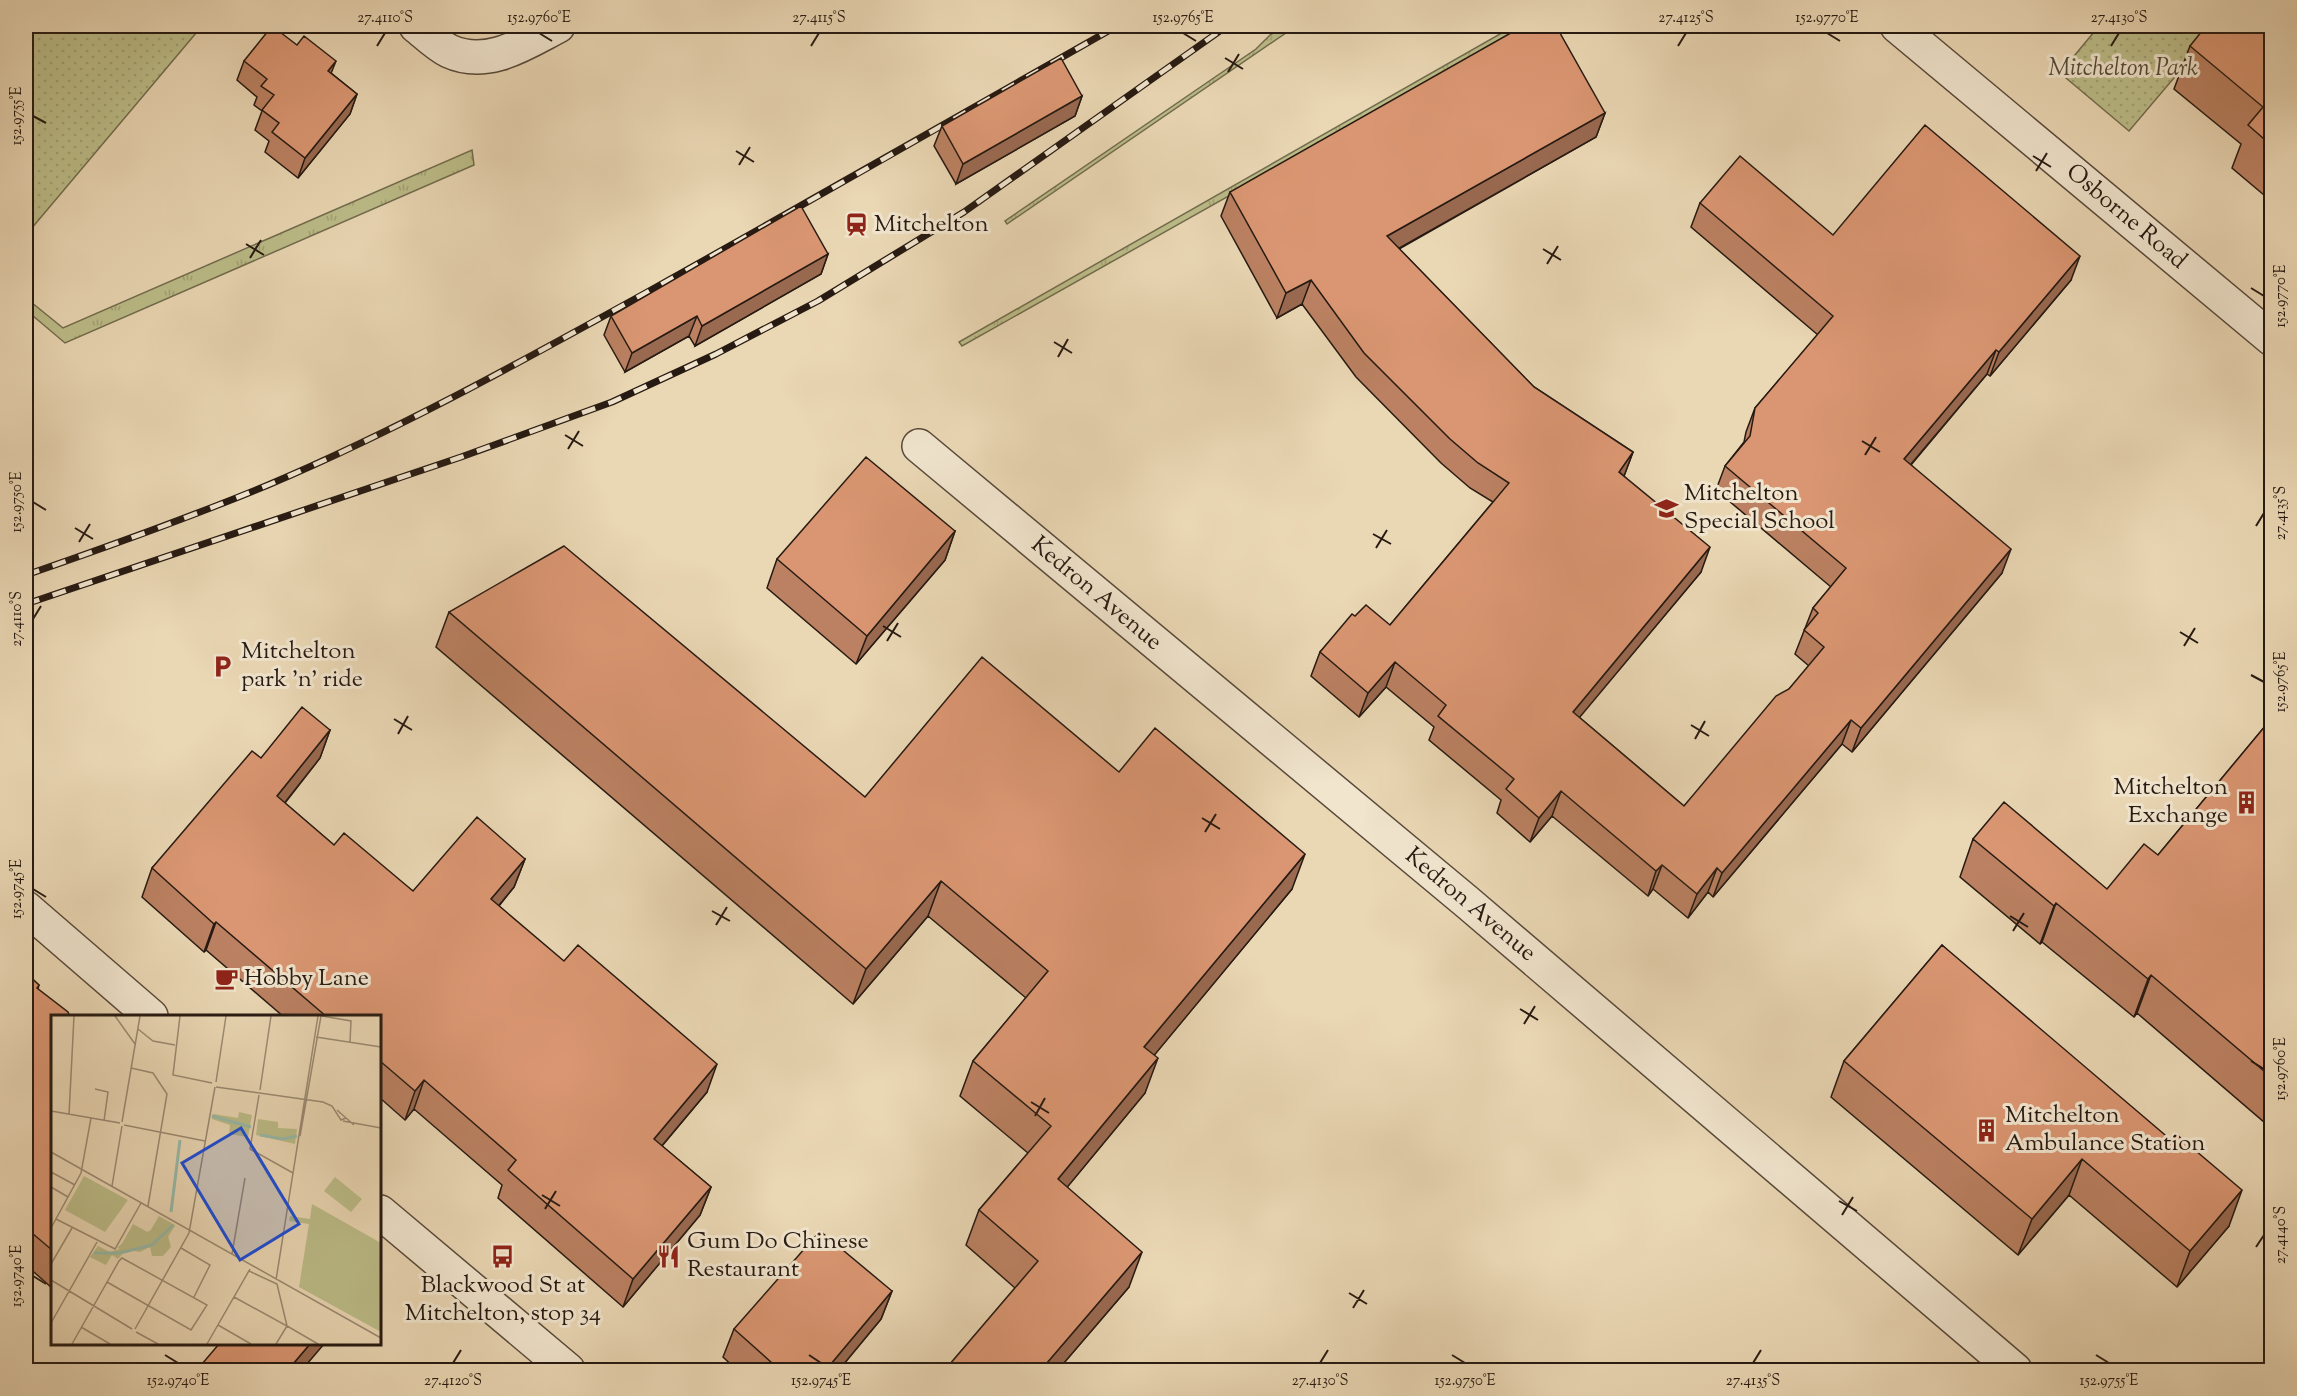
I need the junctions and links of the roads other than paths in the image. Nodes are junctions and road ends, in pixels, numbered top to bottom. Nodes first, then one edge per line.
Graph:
1 (416, 26) edge
2 (558, 26) edge
3 (1898, 26) edge
4 (2271, 339) edge
5 (919, 446) dead end
6 (26, 908) edge
7 (149, 1015) edge
8 (381, 1213) edge
9 (568, 1371) edge
10 (2015, 1371) edge

1 - 2 street
3 - 4 street, Osborne Road
5 - 10 street, Kedron Avenue
6 - 7 street
8 - 9 street

